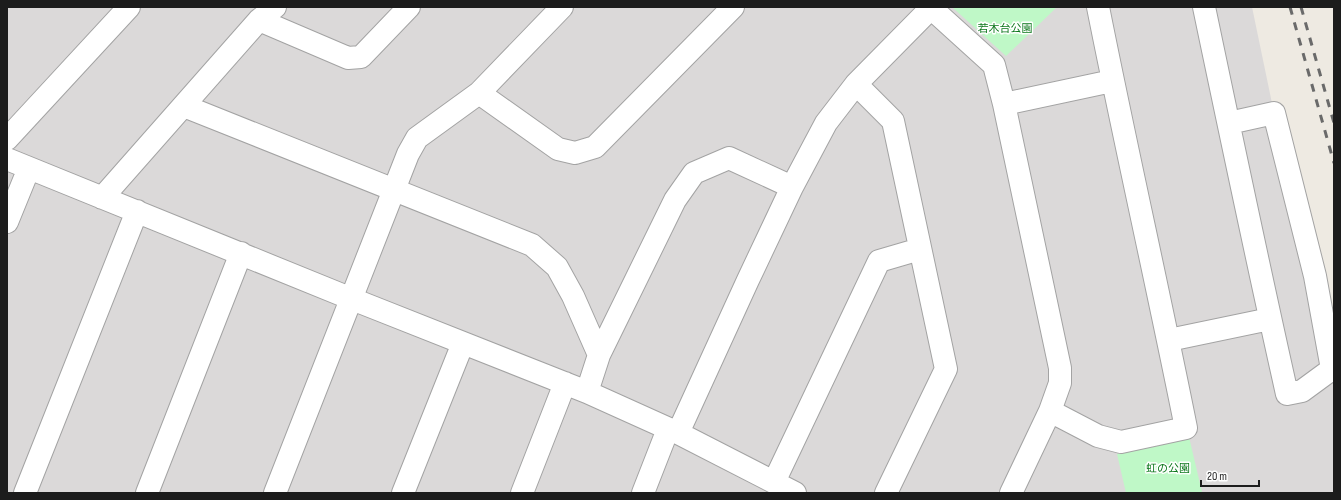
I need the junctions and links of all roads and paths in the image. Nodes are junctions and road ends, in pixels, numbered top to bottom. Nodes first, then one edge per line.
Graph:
1 (129, 7) edge
2 (409, 7) edge
3 (562, 7) edge
4 (733, 7) edge
5 (931, 7) edge
6 (1098, 7) edge
7 (1204, 7) edge
8 (267, 13) edge
9 (1112, 81) junction
10 (856, 84) junction
11 (479, 94) junction
12 (1004, 104) junction
13 (184, 106) junction
14 (1229, 123) junction
15 (7, 139) edge
16 (7, 159) edge
17 (29, 168) junction
18 (792, 186) junction
19 (394, 191) junction
20 (102, 198) junction
21 (137, 211) junction
22 (7, 222) edge
23 (920, 249) junction
24 (241, 253) junction
25 (352, 299) junction
26 (1270, 319) junction
27 (1169, 340) junction
28 (463, 343) junction
29 (599, 355) junction
30 (565, 383) junction
31 (587, 392) junction
32 (1050, 411) junction
33 (673, 431) junction
34 (768, 485) edge
35 (25, 493) edge
36 (147, 493) edge
37 (276, 493) edge
38 (404, 493) edge
39 (522, 493) edge
40 (643, 493) edge
41 (795, 493) edge
42 (886, 493) edge
43 (1011, 493) edge

1 - 15 street
2 - 8 street
3 - 11 street
4 - 11 street
5 - 10 street
5 - 12 street
6 - 9 street
7 - 14 street
8 - 13 street
9 - 12 street
9 - 27 street
10 - 18 street
10 - 23 street
11 - 19 street
12 - 32 street
13 - 19 street
13 - 20 street
14 - 26 street
14 - 26 street
16 - 17 street
17 - 20 street
17 - 22 street
18 - 29 street
18 - 33 street
19 - 25 street
19 - 29 street
20 - 21 street
21 - 24 street
21 - 35 street
23 - 34 street
23 - 42 street
24 - 25 street
24 - 36 street
25 - 28 street
25 - 37 street
26 - 27 street
27 - 32 street
28 - 30 street
28 - 38 street
29 - 31 street
30 - 31 street
30 - 39 street
31 - 33 street
32 - 43 street
33 - 34 street
33 - 40 street
34 - 41 street

